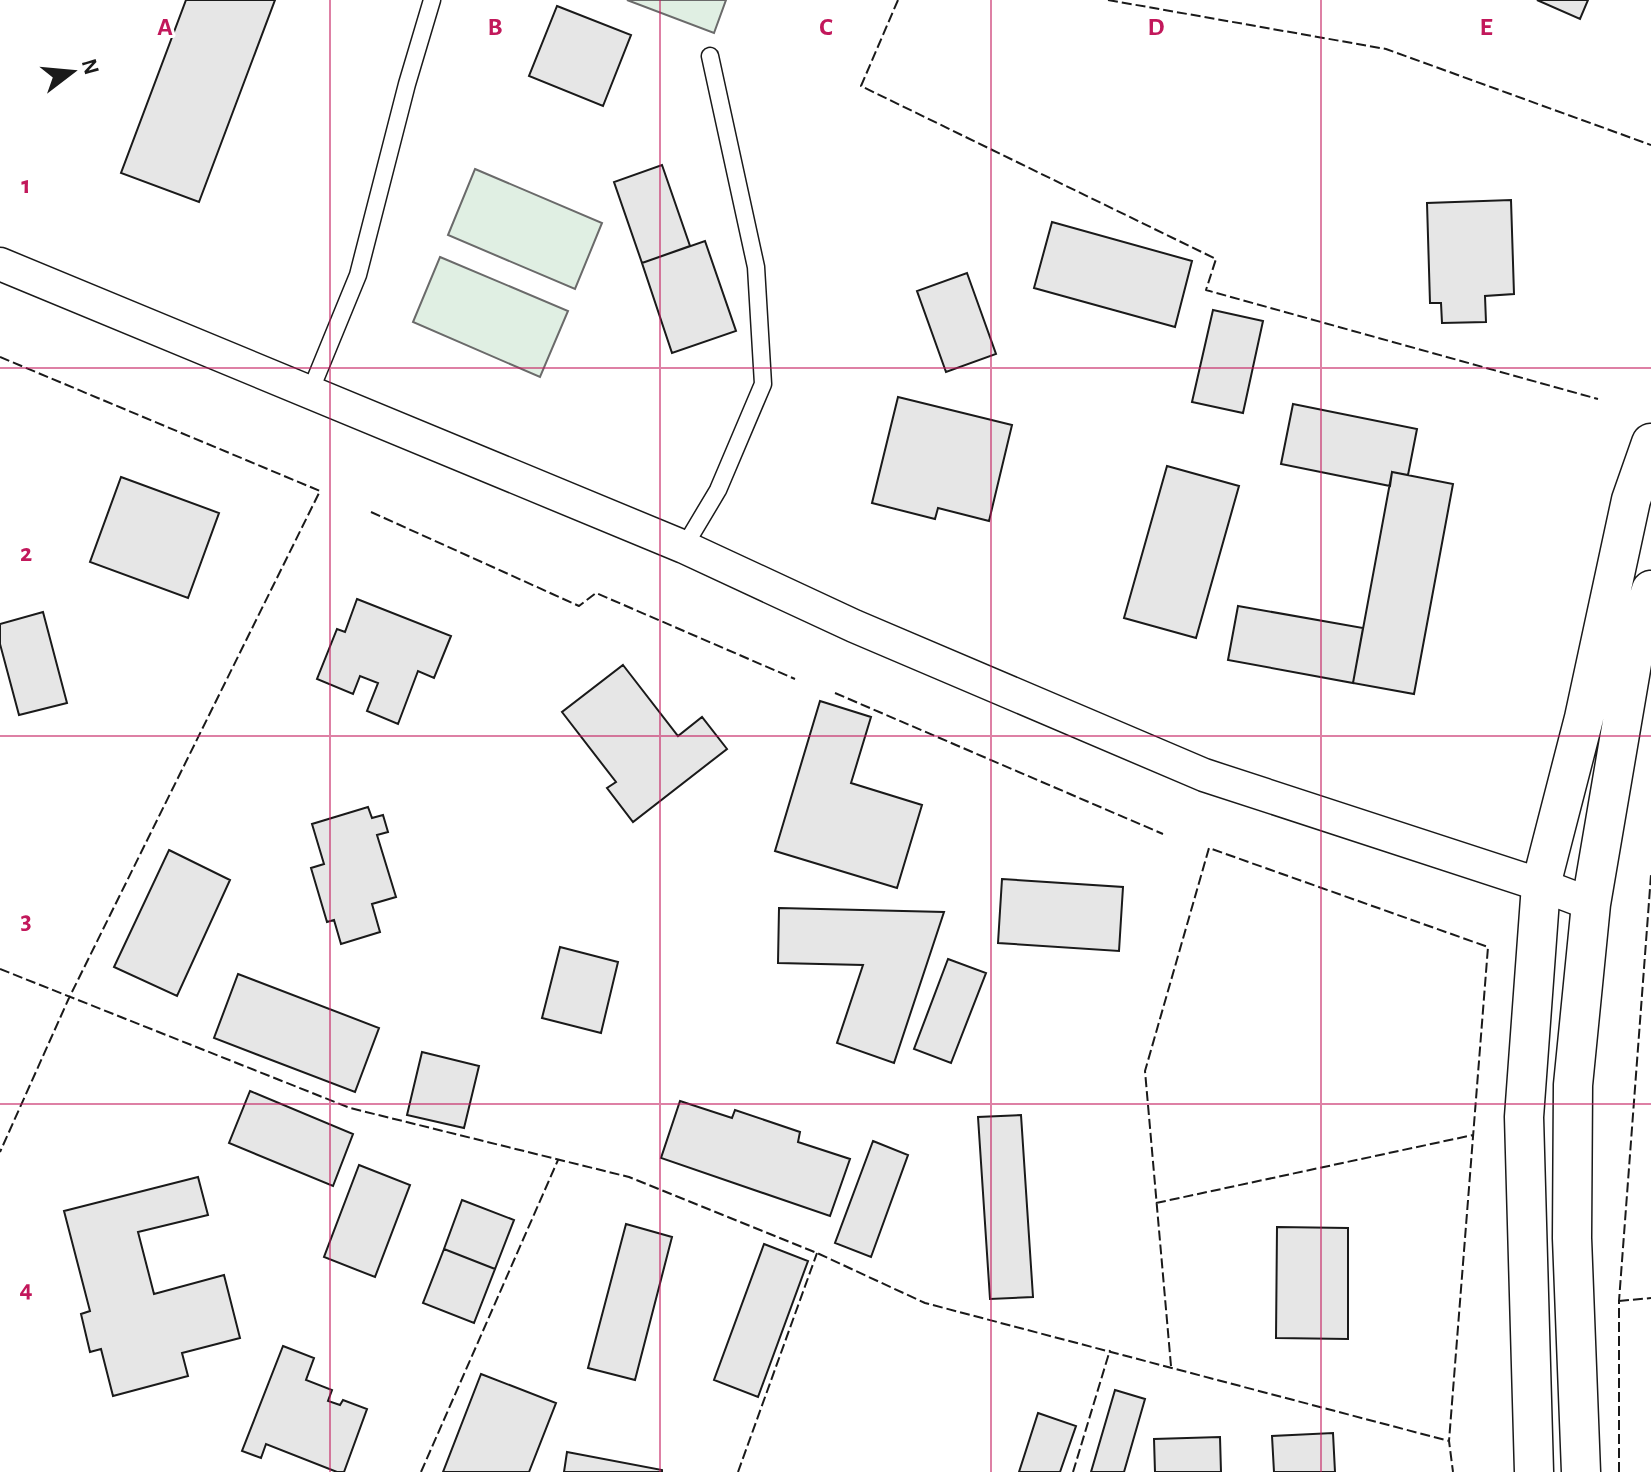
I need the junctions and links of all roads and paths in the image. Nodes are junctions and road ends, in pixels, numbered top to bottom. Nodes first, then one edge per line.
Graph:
1 (432, 0) edge
2 (710, 56) dead end
3 (0, 264) edge
4 (310, 392) junction
5 (1651, 443) edge
6 (684, 547) junction
7 (1651, 590) edge
8 (1541, 885) junction
9 (1591, 904) junction
10 (1534, 1472) edge
11 (1581, 1472) edge

1 - 4 lane
2 - 6 lane
3 - 4 street
4 - 6 street
5 - 8 street
6 - 8 street
7 - 9 street
8 - 9 street
8 - 10 street
9 - 11 street

